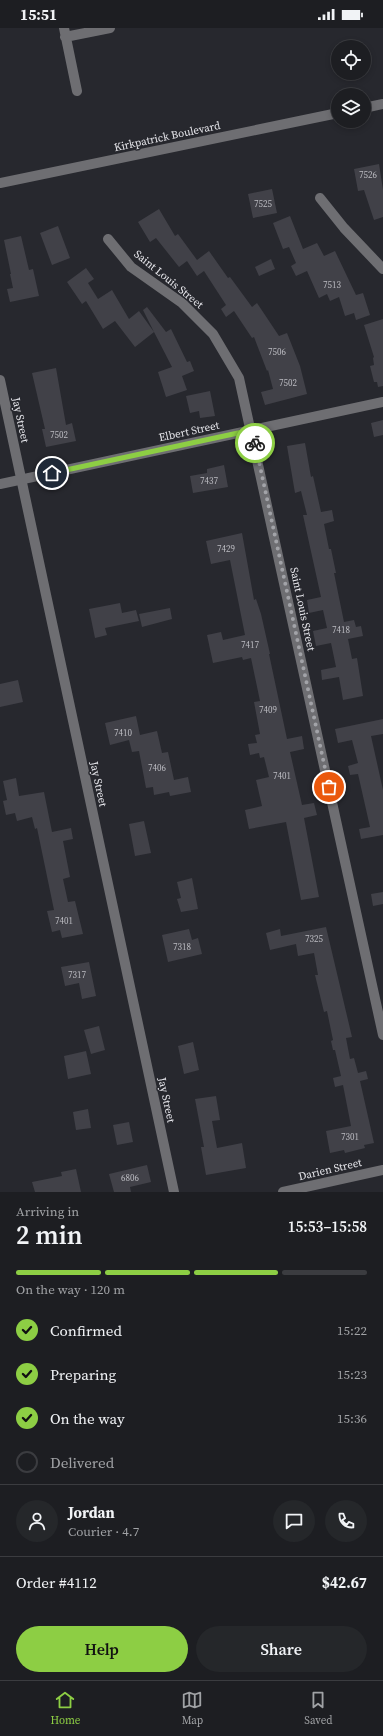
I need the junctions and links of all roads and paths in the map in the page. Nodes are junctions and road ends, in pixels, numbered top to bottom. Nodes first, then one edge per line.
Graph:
1 (110, 28) edge
2 (64, 33) edge
3 (76, 91) dead end
4 (383, 104) edge
5 (371, 107) edge
6 (331, 114) edge
7 (0, 183) edge
8 (320, 198) dead end
9 (108, 239) dead end
10 (383, 269) edge
11 (0, 380) edge
12 (383, 402) edge
13 (252, 430) junction
14 (21, 479) junction
15 (0, 484) edge
16 (383, 1035) edge
17 (383, 1170) edge
18 (174, 1192) edge
19 (283, 1192) edge

1 - 2 street
2 - 3 street
4 - 5 street
6 - 7 street, Kirkpatrick Boulevard
8 - 10 street
9 - 13 street, Saint Louis Street
11 - 14 street, Jay Street
12 - 13 street, Elbert Street
13 - 14 street, Elbert Street
13 - 16 street, Saint Louis Street
14 - 15 street, Elbert Street
14 - 18 street, Jay Street
17 - 19 street, Darien Street

